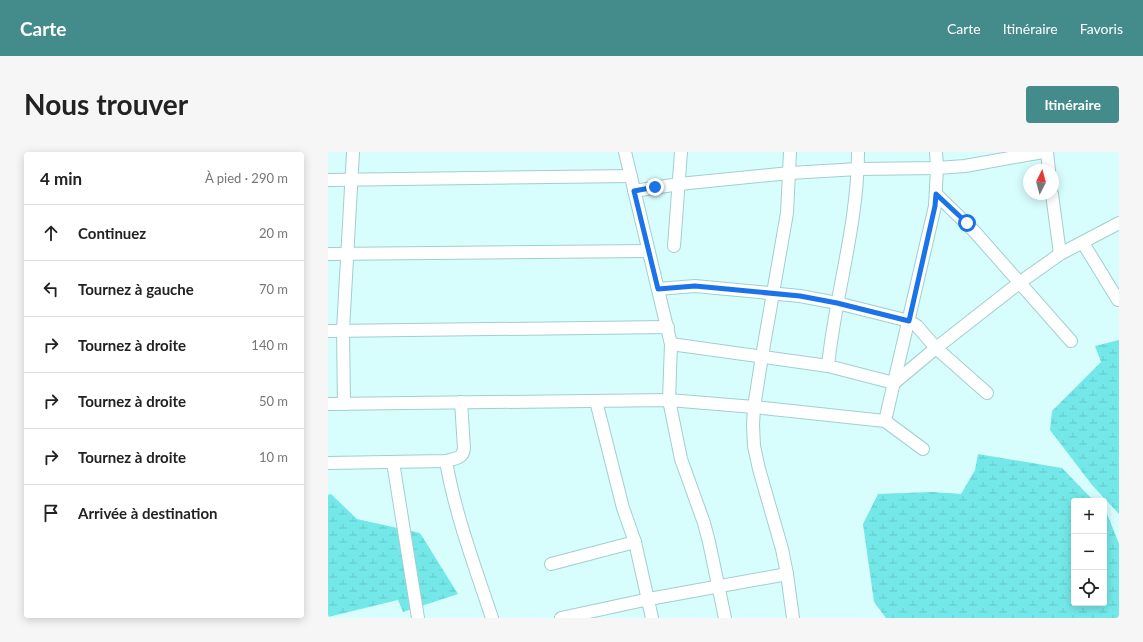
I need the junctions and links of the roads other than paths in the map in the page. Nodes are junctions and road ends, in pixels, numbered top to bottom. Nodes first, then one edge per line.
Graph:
1 (353, 152) edge
2 (625, 152) edge
3 (681, 152) edge
4 (790, 152) edge
5 (858, 152) edge
6 (936, 152) edge
7 (1043, 152) edge
8 (1047, 152) edge
9 (1048, 164) edge
10 (937, 168) junction
11 (858, 169) junction
12 (790, 173) junction
13 (631, 176) junction
14 (328, 180) edge
15 (352, 180) junction
16 (679, 184) junction
17 (634, 191) junction
18 (936, 194) junction
19 (1053, 200) edge
20 (1119, 223) edge
21 (1083, 243) junction
22 (674, 246) dead end
23 (648, 251) junction
24 (328, 254) edge
25 (347, 254) junction
26 (1060, 254) junction
27 (1019, 283) junction
28 (658, 289) junction
29 (772, 292) junction
30 (1118, 300) edge
31 (837, 303) junction
32 (909, 321) junction
33 (668, 327) junction
34 (343, 330) junction
35 (328, 331) edge
36 (1071, 341) dead end
37 (671, 344) junction
38 (936, 348) junction
39 (762, 356) junction
40 (828, 366) junction
41 (894, 383) junction
42 (987, 393) dead end
43 (670, 400) junction
44 (596, 401) junction
45 (461, 402) junction
46 (328, 404) edge
47 (344, 404) junction
48 (754, 407) junction
49 (885, 421) junction
50 (923, 449) dead end
51 (446, 461) junction
52 (393, 462) junction
53 (328, 463) edge
54 (636, 542) junction
55 (551, 564) dead end
56 (787, 574) junction
57 (719, 587) junction
58 (649, 599) junction
59 (575, 617) edge
60 (418, 618) edge
61 (492, 618) edge
62 (561, 618) edge
63 (652, 618) edge
64 (725, 618) edge
65 (793, 618) edge

1 - 15 street
2 - 13 street
3 - 16 street
4 - 12 street
5 - 11 street
6 - 10 street
7 - 10 street
8 - 9 street
10 - 11 street
10 - 18 street
11 - 12 street
11 - 31 street
12 - 16 street
12 - 29 street
13 - 15 street
13 - 17 street
14 - 15 street
15 - 25 street
16 - 17 street
16 - 22 street
17 - 23 street
18 - 27 street
18 - 32 street
19 - 26 street
20 - 21 street
21 - 26 street
21 - 30 street
23 - 25 street
23 - 28 street
24 - 25 street
25 - 34 street
26 - 27 street
27 - 36 street
27 - 38 street
28 - 29 street
28 - 33 street
29 - 31 street
29 - 39 street
31 - 32 street
31 - 40 street
32 - 38 street
32 - 41 street
33 - 34 street
33 - 37 street
34 - 35 street
34 - 47 street
37 - 39 street
37 - 43 street
38 - 41 street
38 - 42 street
39 - 40 street
39 - 48 street
40 - 41 street
41 - 49 street
43 - 44 street
43 - 48 street
43 - 57 street
44 - 45 street
44 - 54 street
45 - 47 street
45 - 51 street
46 - 47 street
48 - 49 street
48 - 56 street
49 - 50 street
51 - 52 street
51 - 61 street
52 - 53 street
52 - 60 street
54 - 55 street
54 - 58 street
56 - 57 street
56 - 65 street
57 - 58 street
57 - 64 street
58 - 59 street
58 - 63 street
59 - 62 street

